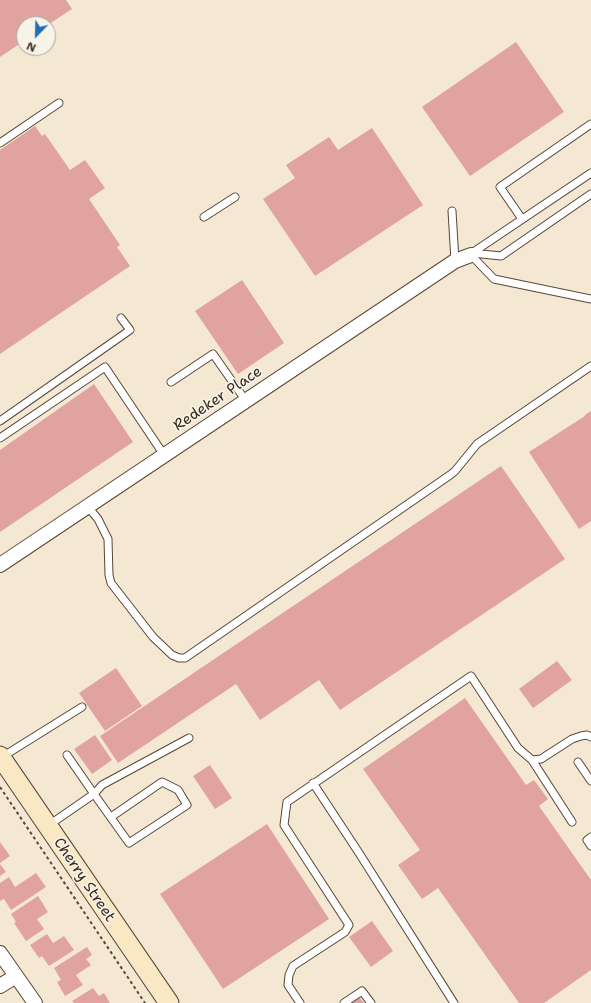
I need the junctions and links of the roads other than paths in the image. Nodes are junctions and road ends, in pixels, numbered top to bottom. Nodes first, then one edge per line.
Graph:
1 (59, 103) dead end
2 (591, 124) edge
3 (0, 142) edge
4 (591, 173) edge
5 (591, 194) edge
6 (235, 197) dead end
7 (452, 211) dead end
8 (204, 218) dead end
9 (522, 219) junction
10 (471, 254) junction
11 (456, 261) junction
12 (591, 299) edge
13 (121, 318) dead end
14 (591, 366) edge
15 (171, 382) dead end
16 (246, 401) junction
17 (0, 420) edge
18 (0, 438) edge
19 (164, 455) junction
20 (88, 507) junction
21 (0, 565) edge
22 (82, 707) dead end
23 (591, 737) edge
24 (189, 738) dead end
25 (67, 755) dead end
26 (1, 756) edge
27 (532, 760) junction
28 (578, 762) dead end
29 (591, 781) edge
30 (313, 783) junction
31 (94, 794) junction
32 (111, 817) junction
33 (572, 822) dead end
34 (48, 827) junction
35 (591, 837) edge
36 (591, 846) edge
37 (0, 953) edge
38 (16, 976) junction
39 (0, 986) edge
40 (35, 1003) edge
41 (169, 1003) edge
42 (300, 1003) edge
43 (344, 1003) edge
44 (371, 1003) edge
45 (454, 1003) edge

1 - 3 lane
2 - 9 lane
4 - 9 lane
5 - 10 lane
6 - 8 lane
7 - 11 lane
9 - 10 lane
10 - 11 street, Redeker Place
10 - 12 lane
11 - 16 street, Redeker Place
13 - 17 lane
14 - 20 lane
15 - 16 lane
16 - 19 street, Redeker Place
18 - 19 lane
19 - 20 street, Redeker Place
20 - 21 street, Redeker Place
22 - 26 lane
23 - 27 lane
24 - 31 lane
25 - 31 lane
26 - 34 street, Cherry Street
27 - 30 lane
27 - 33 lane
28 - 29 lane
30 - 42 lane
30 - 45 lane
31 - 32 lane
31 - 34 lane
32 - 32 lane
34 - 41 street, Cherry Street
35 - 36 lane
37 - 38 street
38 - 39 street
38 - 40 street
43 - 44 lane

